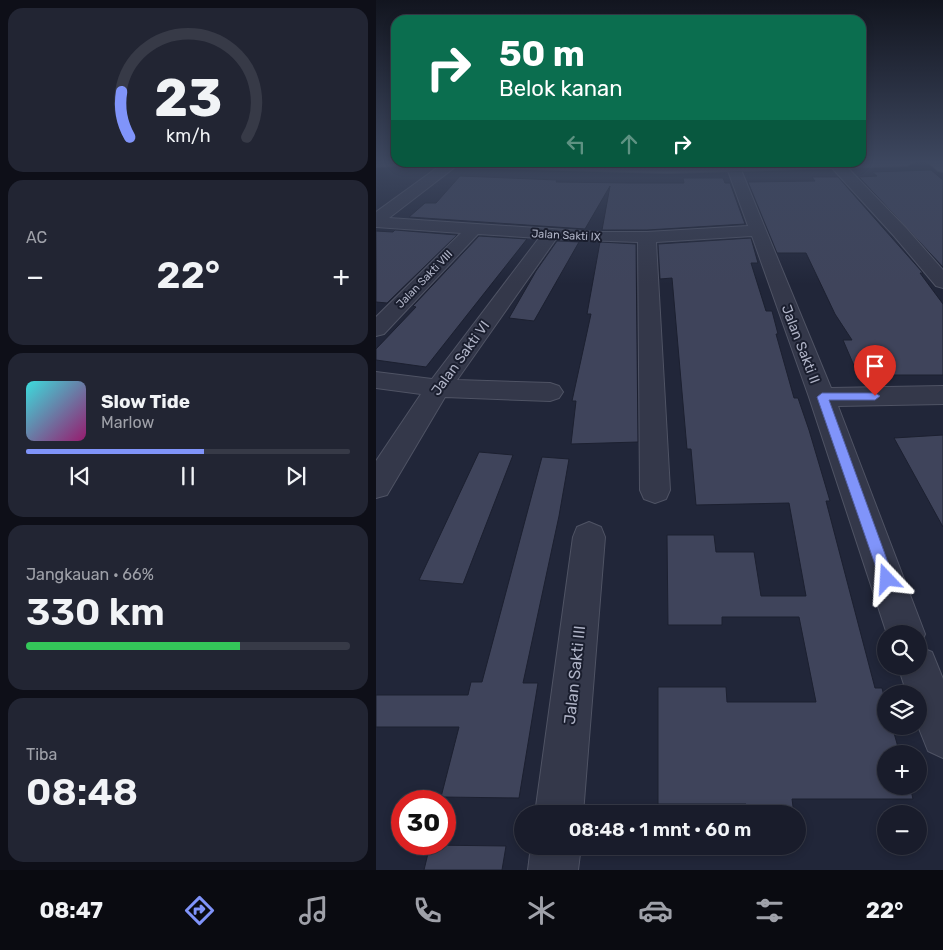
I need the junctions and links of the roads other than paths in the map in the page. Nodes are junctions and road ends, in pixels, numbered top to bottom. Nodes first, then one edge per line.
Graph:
1 (401, 203) edge
2 (747, 203) edge
3 (872, 203) edge
4 (376, 221) edge
5 (473, 230) junction
6 (757, 231) junction
7 (550, 235) junction
8 (647, 237) junction
9 (943, 282) edge
10 (376, 329) edge
11 (376, 380) edge
12 (438, 388) junction
13 (550, 392) dead end
14 (943, 395) edge
15 (822, 397) junction
16 (376, 486) edge
17 (655, 490) dead end
18 (589, 537) dead end
19 (903, 625) edge
20 (921, 675) edge
21 (943, 736) edge
22 (560, 805) edge
23 (555, 855) edge
24 (553, 870) edge

1 - 4 street
2 - 6 street, Jalan Sakti II
3 - 9 street
4 - 5 street, Jalan Sakti IX
5 - 7 street, Jalan Sakti IX
5 - 10 street, Jalan Sakti VIII
6 - 8 street, Jalan Sakti IX
6 - 15 street, Jalan Sakti II
7 - 8 street, Jalan Sakti IX
7 - 12 street, Jalan Sakti VI
8 - 17 street
11 - 12 street
12 - 13 street
12 - 16 street, Jalan Sakti VI
14 - 15 street
15 - 19 street, Jalan Sakti II
18 - 22 street, Jalan Sakti III
20 - 21 street
23 - 24 street

